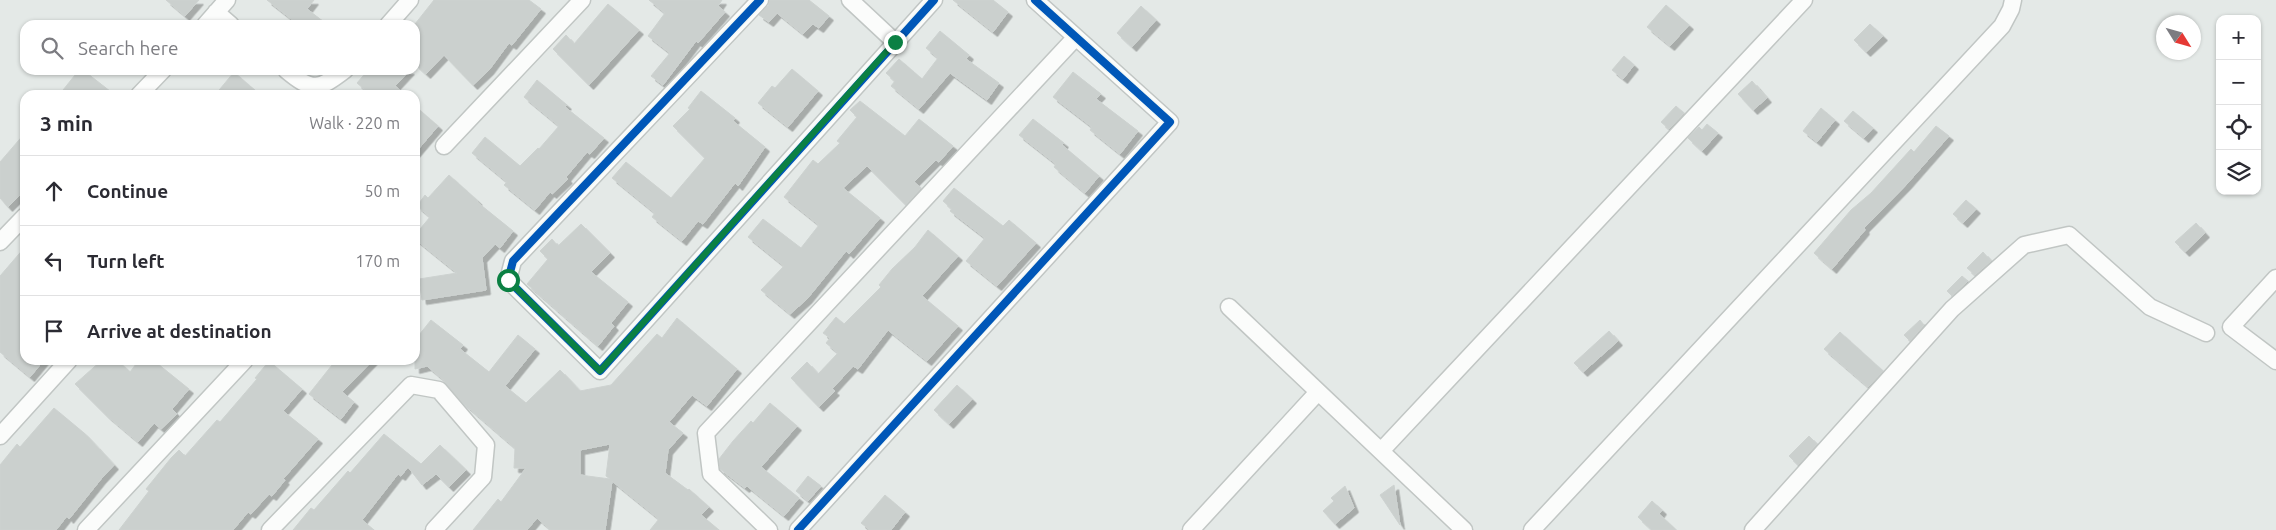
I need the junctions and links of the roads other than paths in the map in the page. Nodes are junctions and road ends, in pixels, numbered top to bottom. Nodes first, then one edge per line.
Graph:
1 (227, 0) edge
2 (410, 0) edge
3 (582, 0) edge
4 (760, 0) edge
5 (850, 0) edge
6 (934, 0) edge
7 (1036, 0) edge
8 (1804, 0) edge
9 (2013, 0) edge
10 (216, 12) junction
11 (209, 20) edge
12 (225, 20) edge
13 (392, 20) edge
14 (1076, 37) junction
15 (895, 42) junction
16 (158, 75) edge
17 (292, 75) edge
18 (339, 75) edge
19 (145, 90) edge
20 (444, 146) dead end
21 (20, 221) edge
22 (0, 242) edge
23 (2276, 278) edge
24 (1229, 307) dead end
25 (2206, 333) dead end
26 (2276, 361) edge
27 (64, 365) edge
28 (240, 365) edge
29 (1318, 392) junction
30 (0, 436) edge
31 (1381, 451) junction
32 (86, 530) edge
33 (270, 530) edge
34 (434, 530) edge
35 (769, 530) edge
36 (798, 530) edge
37 (1191, 530) edge
38 (1464, 530) edge
39 (1532, 530) edge
40 (1752, 530) edge

1 - 10 street
2 - 13 street
3 - 20 street
4 - 15 street
5 - 15 street
6 - 15 street
7 - 14 street
8 - 31 street
9 - 39 street
10 - 11 street
10 - 12 street
14 - 35 street
14 - 36 street
16 - 19 street
17 - 18 street
21 - 22 street
23 - 26 street
24 - 29 street
25 - 40 street
27 - 30 street
28 - 32 street
29 - 31 street
29 - 37 street
31 - 38 street
33 - 34 street

